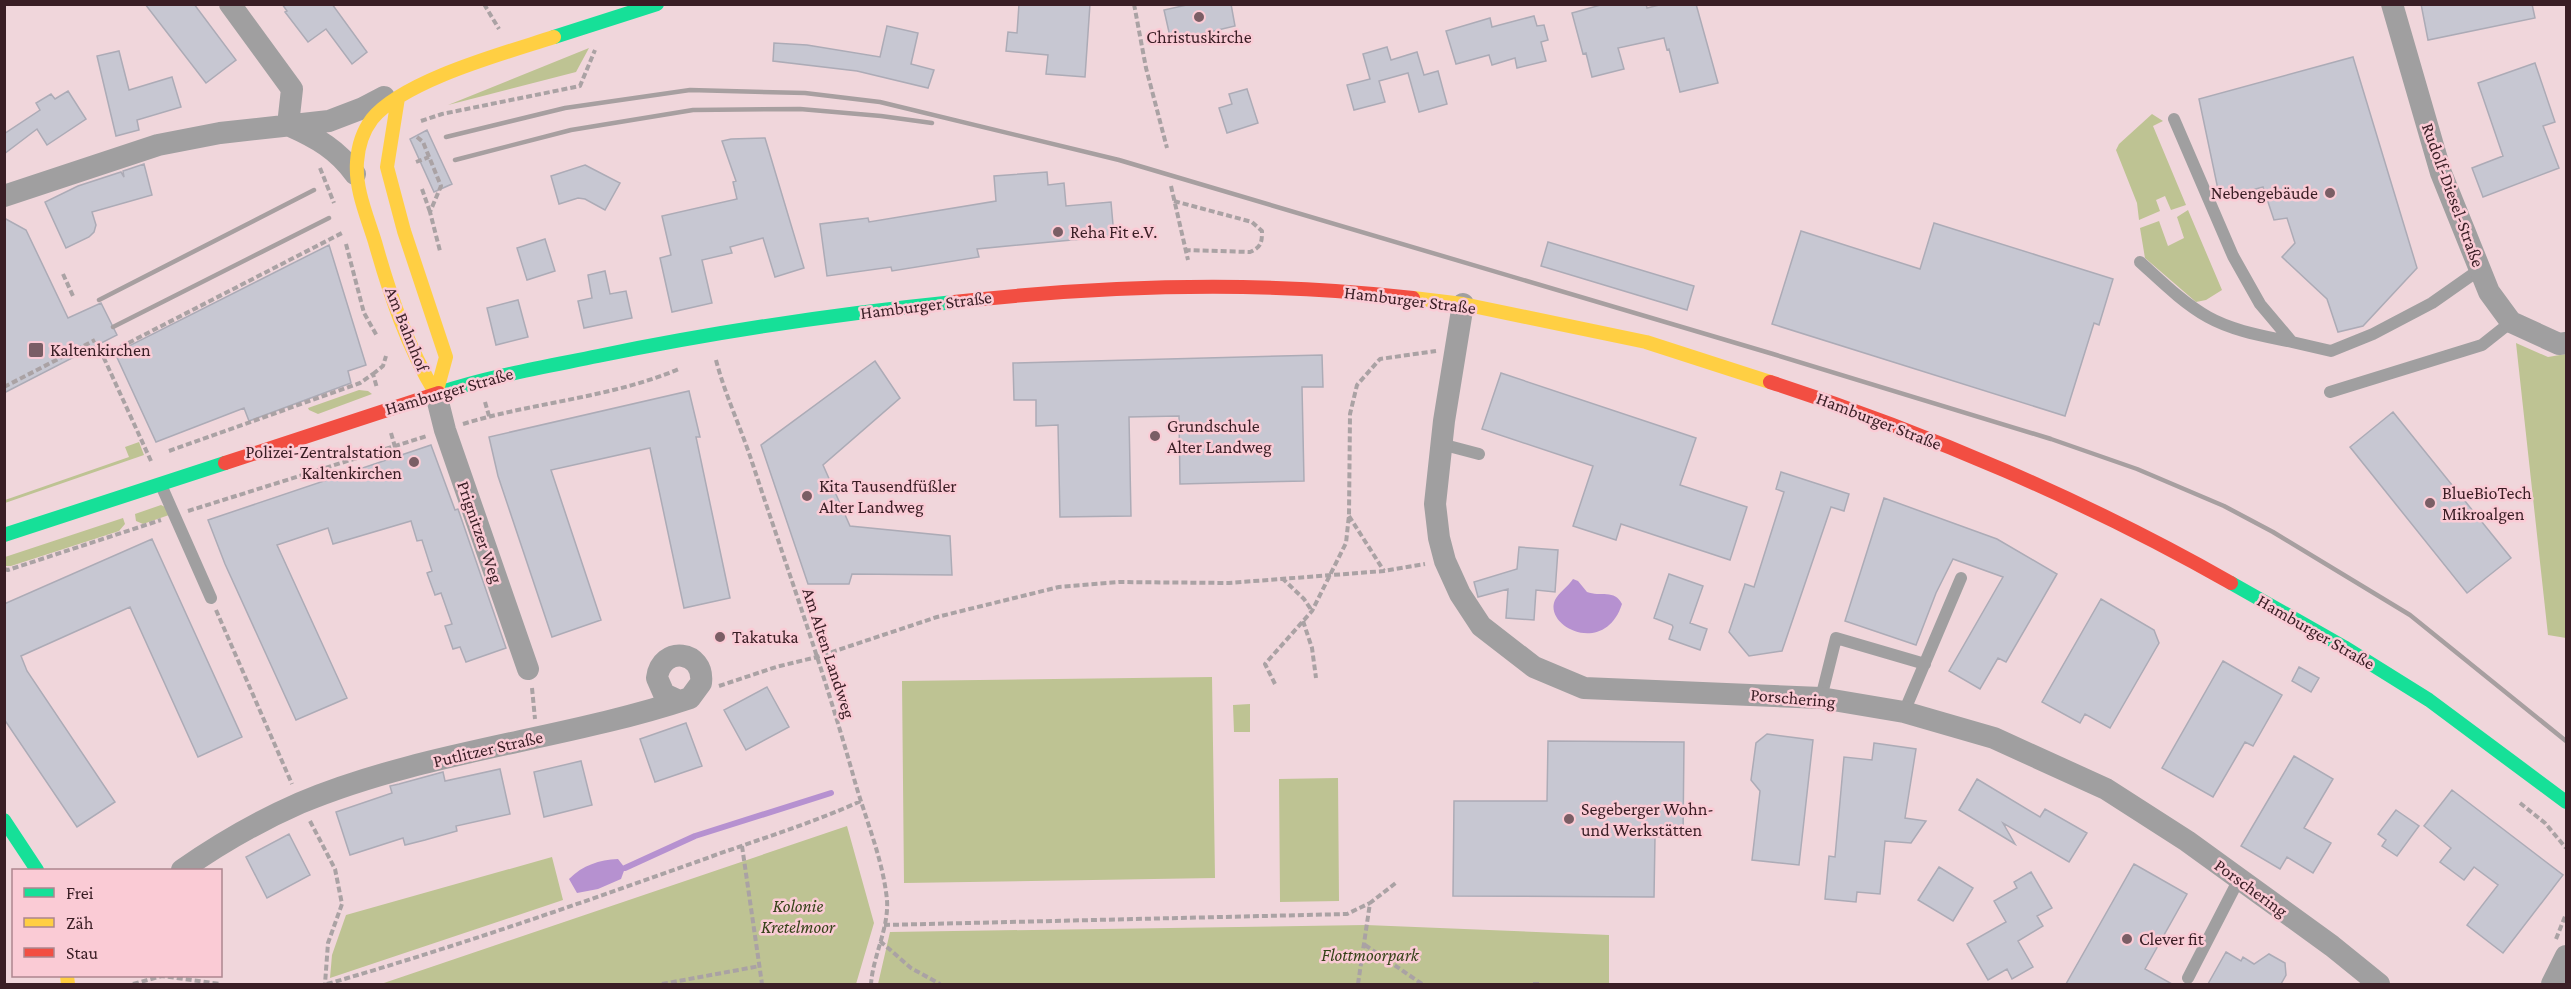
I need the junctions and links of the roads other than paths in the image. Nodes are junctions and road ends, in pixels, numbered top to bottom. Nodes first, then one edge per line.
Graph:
1 (230, 4) edge
2 (657, 4) edge
3 (2392, 4) edge
4 (397, 109) junction
5 (2174, 119) dead end
6 (288, 125) junction
7 (323, 129) junction
8 (360, 135) junction
9 (387, 167) junction
10 (355, 174) junction
11 (4, 196) edge
12 (2140, 262) dead end
13 (2479, 270) junction
14 (1463, 304) junction
15 (2511, 322) junction
16 (2292, 342) junction
17 (2566, 343) edge
18 (2330, 392) dead end
19 (436, 394) junction
20 (1441, 444) junction
21 (1479, 454) dead end
22 (161, 484) junction
23 (4, 535) edge
24 (1961, 578) dead end
25 (211, 598) road end
26 (1925, 664) junction
27 (528, 669) road end
28 (686, 697) road end
29 (1821, 698) junction
30 (1904, 712) junction
31 (2558, 796) edge
32 (4, 820) edge
33 (2566, 820) edge
34 (36, 869) edge
35 (184, 869) edge
36 (2239, 879) junction
37 (2566, 956) edge
38 (2188, 978) dead end
39 (2379, 984) edge
40 (2552, 984) edge

1 - 6 street
2 - 4 main road
3 - 13 street, Rudolf-Diesel-Straße
4 - 7 street
4 - 8 street
4 - 9 main road, Am Bahnhof
5 - 16 lane
6 - 7 street, Am Bahnhof
6 - 11 street
7 - 8 street, Am Bahnhof
7 - 10 street, Am Bahnhof
8 - 9 street, Am Bahnhof
8 - 10 main road, Am Bahnhof
9 - 19 main road, Am Bahnhof
10 - 19 main road, Am Bahnhof
12 - 16 lane
13 - 15 street, Rudolf-Diesel-Straße
13 - 16 lane
14 - 19 main road, Hamburger Straße
14 - 20 street, Porschering
14 - 31 main road, Hamburger Straße
15 - 17 street, Rudolf-Diesel-Straße
15 - 18 lane
19 - 22 main road, Hamburger Straße
19 - 27 street, Prignitzer Weg
20 - 21 lane
20 - 29 street, Porschering
22 - 23 main road, Hamburger Straße
22 - 25 lane
24 - 26 lane
26 - 29 lane
26 - 30 lane
28 - 35 street, Putlitzer Straße
29 - 30 street, Porschering
30 - 36 street, Porschering
31 - 33 street
32 - 34 main road
36 - 38 lane
36 - 39 street, Porschering
37 - 40 street

